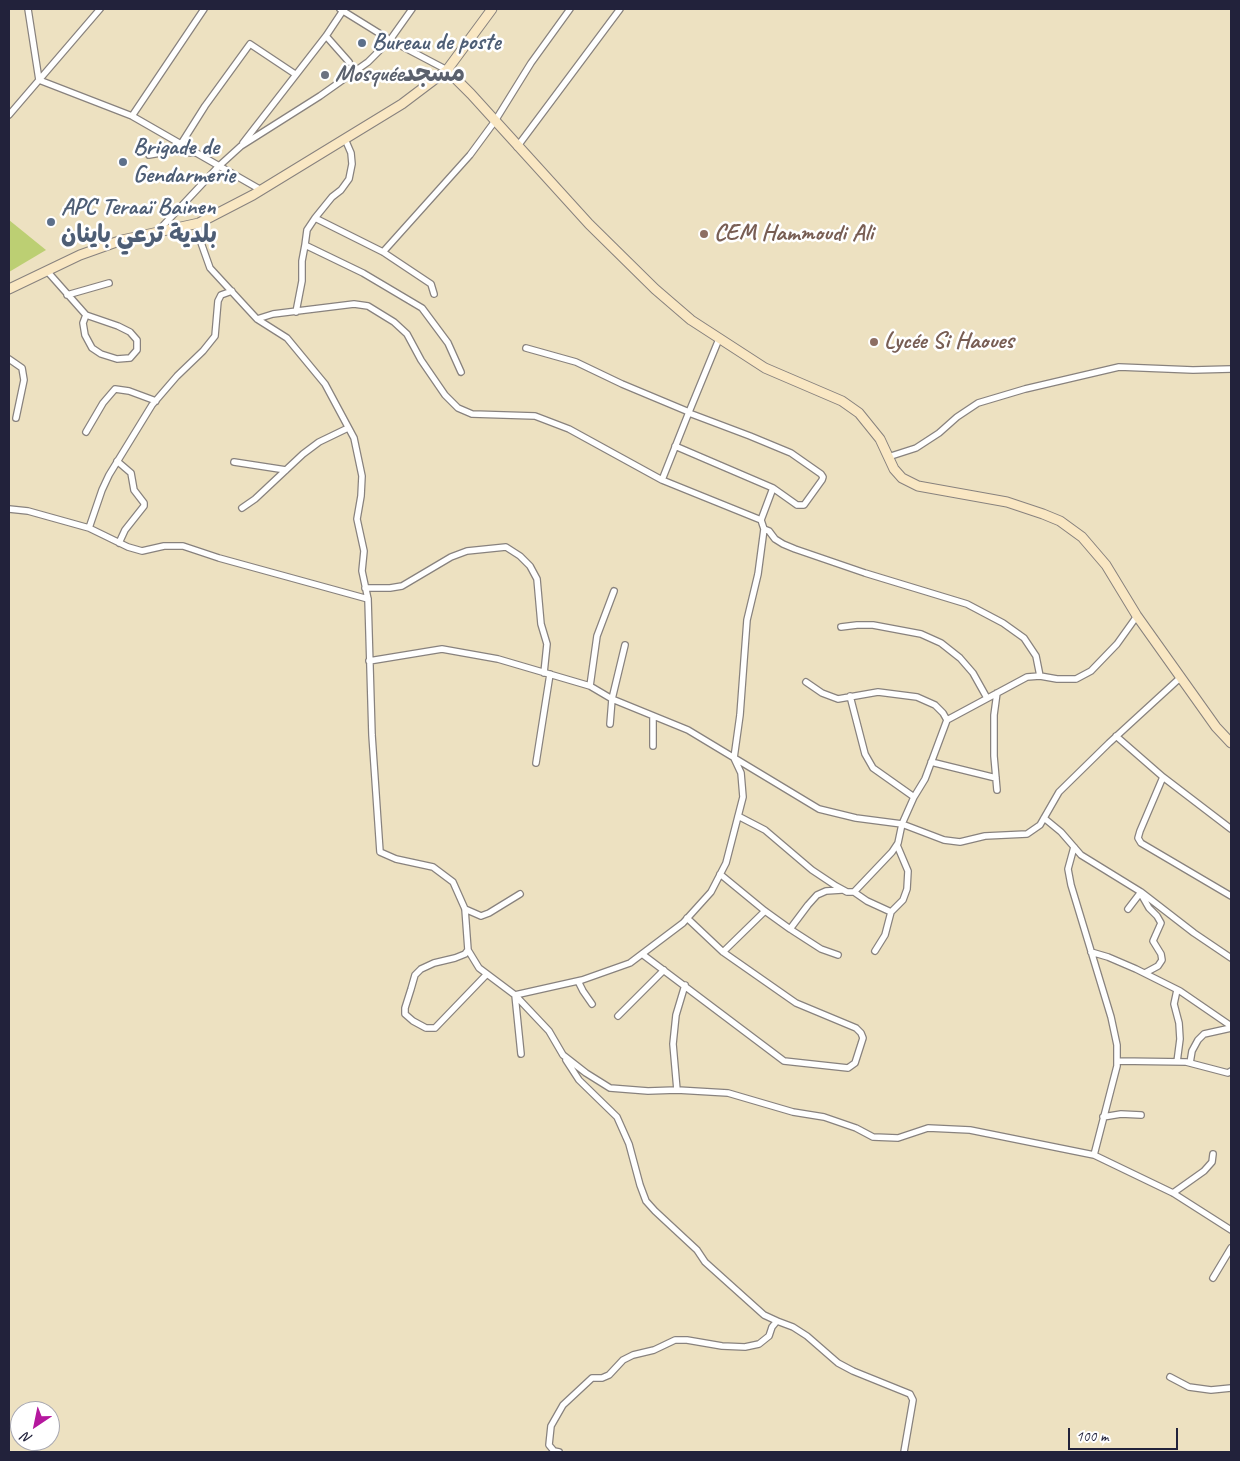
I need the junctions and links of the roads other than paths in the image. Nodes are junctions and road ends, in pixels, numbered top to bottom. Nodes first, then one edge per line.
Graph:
1 (28, 9) edge
2 (100, 9) edge
3 (204, 9) edge
4 (342, 9) edge
5 (412, 9) edge
6 (492, 9) edge
7 (570, 9) edge
8 (620, 9) edge
9 (326, 36) junction
10 (390, 40) junction
11 (349, 62) dead end
12 (447, 70) junction
13 (295, 74) junction
14 (39, 80) junction
15 (9, 115) edge
16 (132, 116) junction
17 (495, 121) junction
18 (345, 139) junction
19 (181, 144) junction
20 (241, 146) junction
21 (517, 147) junction
22 (198, 154) junction
23 (149, 155) dead end
24 (219, 166) junction
25 (261, 190) junction
26 (315, 218) junction
27 (199, 223) junction
28 (157, 232) junction
29 (305, 245) junction
30 (384, 252) junction
31 (47, 271) junction
32 (109, 283) dead end
33 (9, 289) edge
34 (232, 291) junction
35 (434, 294) dead end
36 (67, 295) junction
37 (296, 312) junction
38 (86, 315) junction
39 (257, 319) junction
40 (719, 338) junction
41 (526, 348) dead end
42 (9, 359) edge
43 (1231, 369) edge
44 (462, 372) dead end
45 (156, 401) junction
46 (689, 413) junction
47 (16, 418) dead end
48 (348, 428) junction
49 (86, 432) dead end
50 (675, 446) junction
51 (888, 457) junction
52 (117, 461) junction
53 (234, 462) dead end
54 (286, 470) junction
55 (662, 480) junction
56 (773, 488) junction
57 (242, 508) dead end
58 (9, 509) edge
59 (761, 520) junction
60 (89, 528) junction
61 (764, 529) junction
62 (119, 543) junction
63 (365, 588) junction
64 (614, 592) dead end
65 (368, 599) junction
66 (1137, 616) junction
67 (841, 627) dead end
68 (625, 644) dead end
69 (369, 661) junction
70 (547, 674) junction
71 (1040, 676) junction
72 (1181, 677) junction
73 (806, 682) dead end
74 (590, 686) junction
75 (997, 693) junction
76 (850, 696) junction
77 (987, 698) junction
78 (612, 699) junction
79 (653, 716) junction
80 (947, 720) junction
81 (610, 724) dead end
82 (1116, 736) junction
83 (1231, 743) edge
84 (653, 746) dead end
85 (734, 758) junction
86 (931, 762) junction
87 (536, 763) dead end
88 (1163, 777) junction
89 (996, 778) junction
90 (997, 790) dead end
91 (914, 797) junction
92 (738, 816) junction
93 (1044, 818) junction
94 (902, 824) junction
95 (1231, 829) edge
96 (897, 845) junction
97 (1074, 847) junction
98 (720, 874) junction
99 (844, 890) junction
100 (854, 892) junction
101 (1141, 892) junction
102 (520, 894) dead end
103 (1231, 896) edge
104 (465, 909) junction
105 (1128, 909) dead end
106 (765, 911) junction
107 (891, 912) junction
108 (687, 918) junction
109 (790, 929) junction
110 (468, 950) junction
111 (875, 951) dead end
112 (723, 952) junction
113 (1091, 952) junction
114 (642, 954) junction
115 (838, 955) dead end
116 (1231, 958) edge
117 (664, 970) junction
118 (487, 974) junction
119 (1145, 974) junction
120 (578, 981) junction
121 (684, 985) junction
122 (1177, 990) junction
123 (515, 995) junction
124 (592, 1004) dead end
125 (618, 1016) dead end
126 (1231, 1027) edge
127 (521, 1054) dead end
128 (563, 1055) junction
129 (1117, 1061) junction
130 (1177, 1062) junction
131 (1190, 1063) junction
132 (1231, 1071) edge
133 (677, 1090) junction
134 (1141, 1115) dead end
135 (1103, 1118) junction
136 (1213, 1154) dead end
137 (1094, 1155) junction
138 (1173, 1192) junction
139 (1231, 1230) edge
140 (1231, 1248) edge
141 (1213, 1278) dead end
142 (778, 1321) junction
143 (1170, 1377) dead end
144 (1231, 1388) edge
145 (559, 1452) edge
146 (904, 1452) edge

1 - 14 street
2 - 14 street
3 - 16 street
4 - 9 street
4 - 10 street
5 - 10 street
6 - 12 main road
7 - 17 street
8 - 21 street
9 - 11 street
9 - 13 street
10 - 12 street
10 - 20 street
12 - 17 main road
12 - 18 main road
13 - 19 street
13 - 20 street
14 - 15 street
14 - 16 street
16 - 19 street
17 - 21 main road
17 - 30 street
18 - 25 main road
18 - 26 street
19 - 22 street
20 - 24 street
21 - 40 main road
22 - 23 street
22 - 24 street
24 - 25 street
24 - 28 street
25 - 27 main road
26 - 29 street
26 - 30 street
27 - 28 main road
27 - 34 street
28 - 31 main road
29 - 37 street
29 - 44 street
30 - 35 street
31 - 33 main road
31 - 36 street
32 - 36 street
34 - 39 street
34 - 45 street
36 - 38 street
37 - 39 street
37 - 55 street
38 - 38 street
39 - 48 street
40 - 46 street
40 - 51 main road
41 - 46 street
42 - 47 street
43 - 51 street
45 - 49 street
45 - 52 street
46 - 50 street
46 - 56 street
48 - 54 street
48 - 63 street
50 - 55 street
50 - 56 street
51 - 66 main road
52 - 60 street
52 - 62 street
53 - 54 street
54 - 57 street
55 - 59 street
56 - 59 street
58 - 60 street
59 - 61 street
60 - 62 street
61 - 71 street
61 - 85 street
62 - 65 street
63 - 65 street
63 - 70 street
64 - 74 street
65 - 69 street
66 - 71 street
66 - 72 main road
67 - 77 street
68 - 78 street
69 - 70 street
69 - 104 street
70 - 74 street
70 - 87 street
71 - 75 street
72 - 82 street
72 - 83 main road
73 - 76 street
74 - 78 street
75 - 77 street
75 - 89 street
76 - 80 street
76 - 91 street
77 - 80 street
78 - 79 street
78 - 81 street
79 - 84 street
79 - 85 street
80 - 86 street
82 - 88 street
82 - 93 street
85 - 92 street
85 - 94 street
86 - 89 street
86 - 91 street
88 - 95 street
88 - 103 street
89 - 90 street
91 - 94 street
92 - 98 street
92 - 99 street
93 - 94 street
93 - 97 street
94 - 96 street
96 - 100 street
96 - 107 street
97 - 101 street
97 - 113 street
98 - 106 street
98 - 108 street
99 - 100 street
99 - 109 street
100 - 107 street
101 - 105 street
101 - 116 street
101 - 119 street
102 - 104 street
104 - 110 street
106 - 109 street
106 - 112 street
107 - 111 street
108 - 112 street
108 - 114 street
109 - 115 street
110 - 118 street
110 - 118 street
112 - 121 street
113 - 119 street
113 - 129 street
114 - 117 street
114 - 120 street
117 - 121 street
117 - 125 street
118 - 123 street
119 - 122 street
120 - 123 street
120 - 124 street
121 - 133 street
122 - 126 street
122 - 130 street
123 - 127 street
123 - 128 street
126 - 131 street
128 - 133 street
128 - 142 street
129 - 130 street
129 - 135 street
130 - 131 street
131 - 132 street
133 - 137 street
134 - 135 street
135 - 137 street
136 - 138 street
137 - 138 street
138 - 139 street
140 - 141 street
142 - 145 street
142 - 146 street
143 - 144 street

